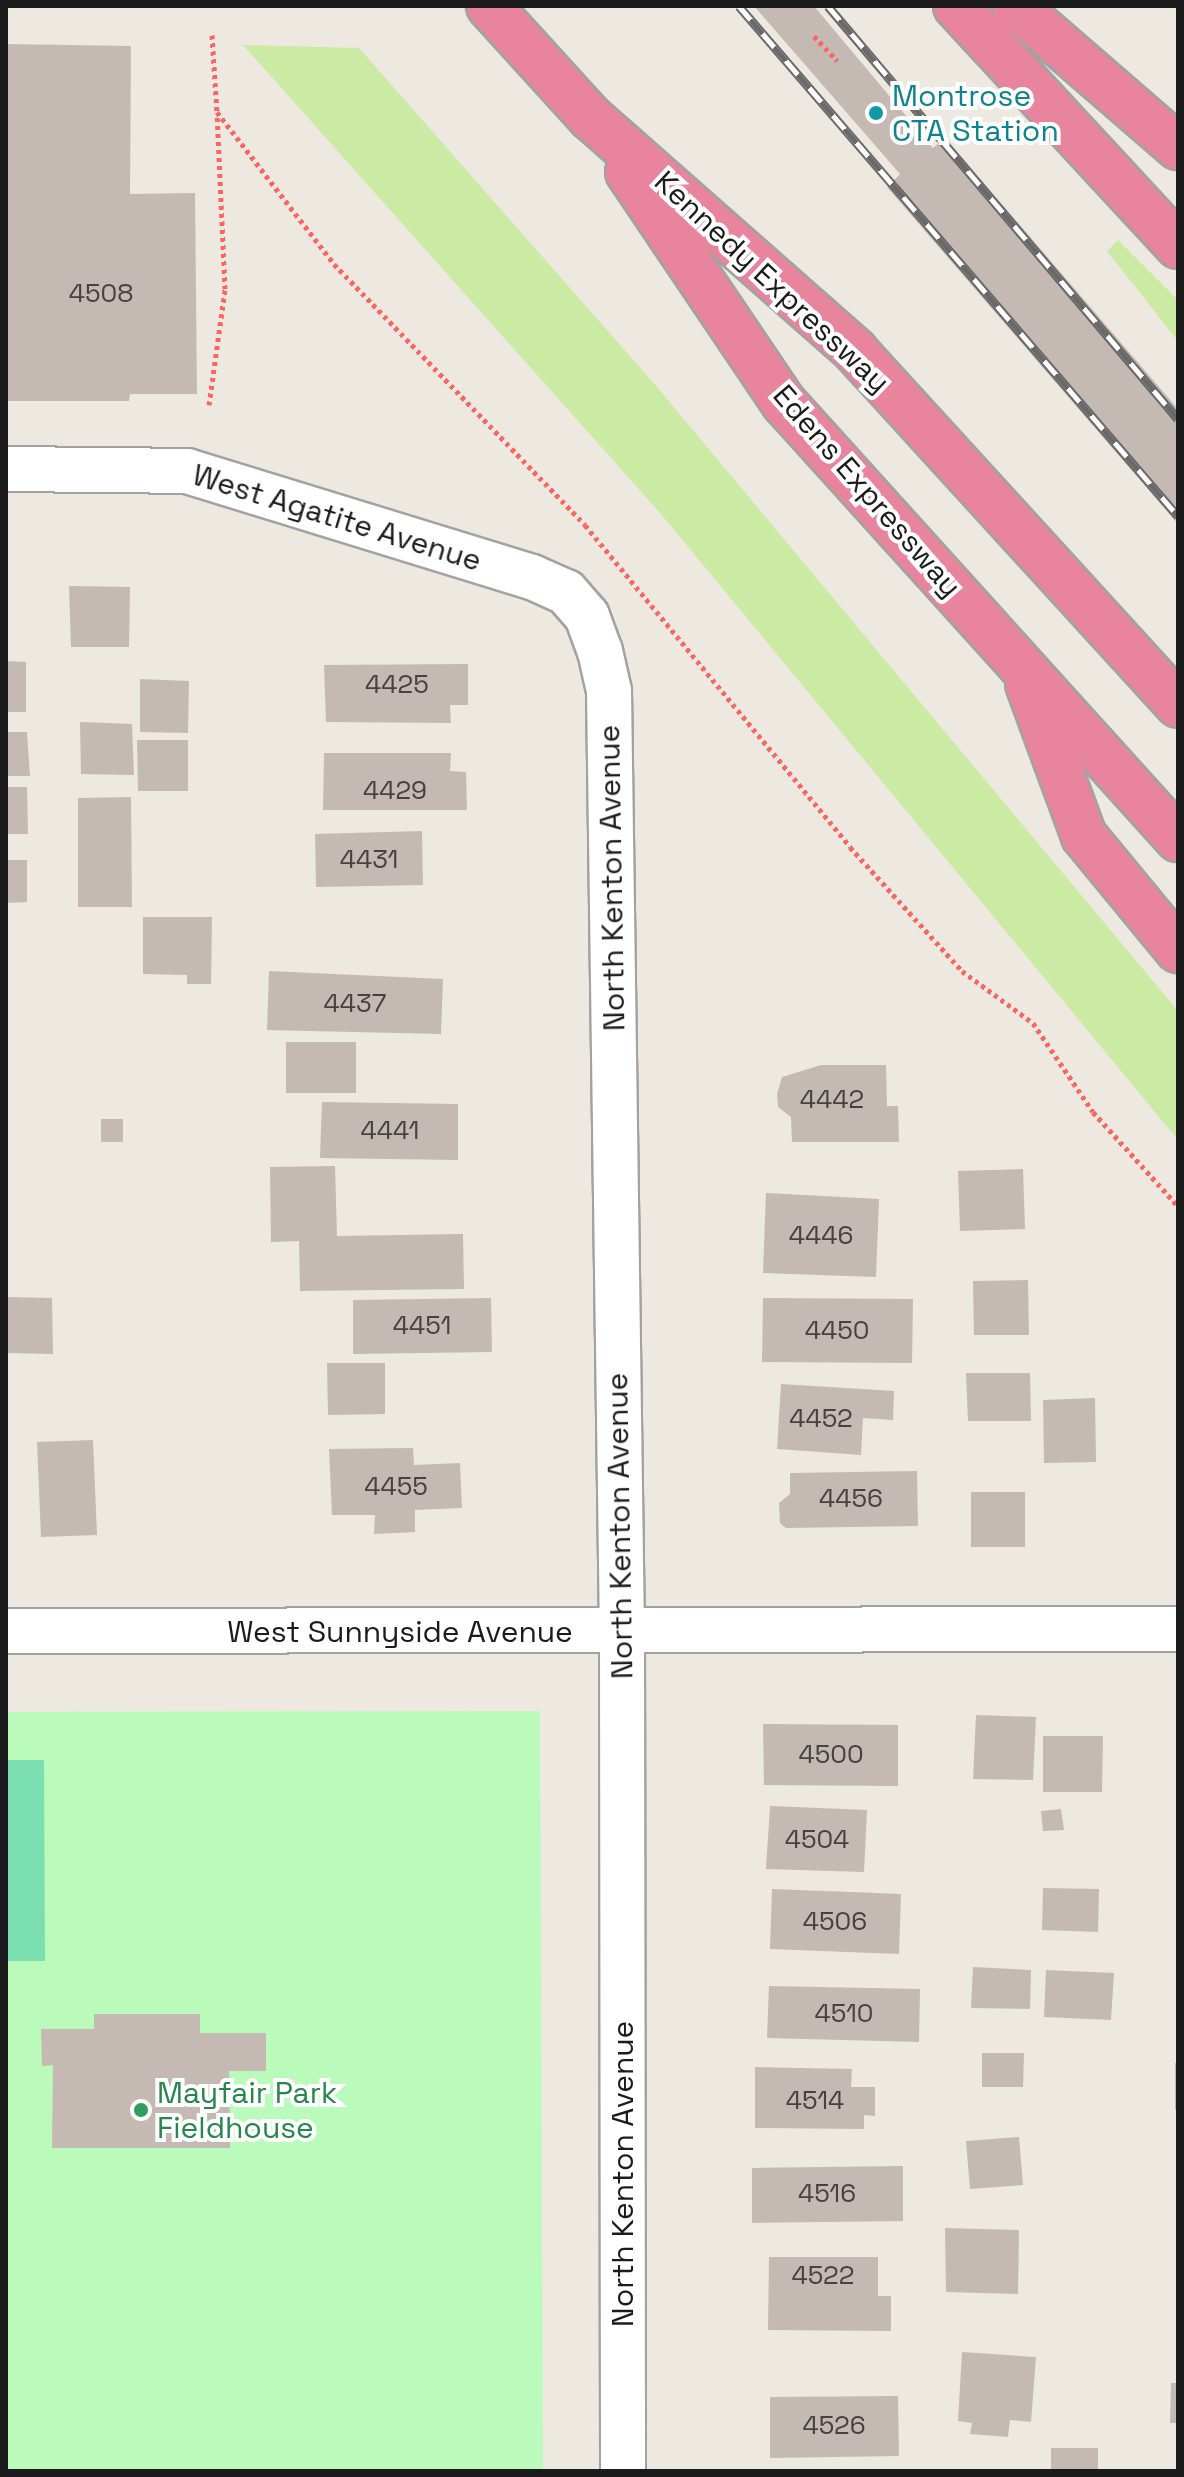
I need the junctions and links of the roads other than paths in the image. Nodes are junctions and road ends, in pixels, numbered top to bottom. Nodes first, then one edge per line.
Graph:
1 (489, 6) edge
2 (956, 6) edge
3 (1015, 6) edge
4 (590, 117) junction
5 (1178, 147) edge
6 (1178, 246) edge
7 (6, 469) edge
8 (566, 592) joint
9 (1020, 663) junction
10 (1178, 705) edge
11 (1178, 839) edge
12 (1178, 950) edge
13 (1178, 1629) edge
14 (6, 1631) edge
15 (622, 1632) junction
16 (623, 2471) edge

1 - 4 highway, Kennedy Expressway
2 - 6 highway
3 - 5 highway
4 - 9 highway, Edens Expressway
4 - 10 highway, Kennedy Expressway
7 - 8 street, West Agatite Avenue
8 - 15 street, North Kenton Avenue
9 - 11 highway, Edens Expressway
9 - 12 highway
13 - 15 street, West Sunnyside Avenue
14 - 15 street, West Sunnyside Avenue
15 - 16 street, North Kenton Avenue

